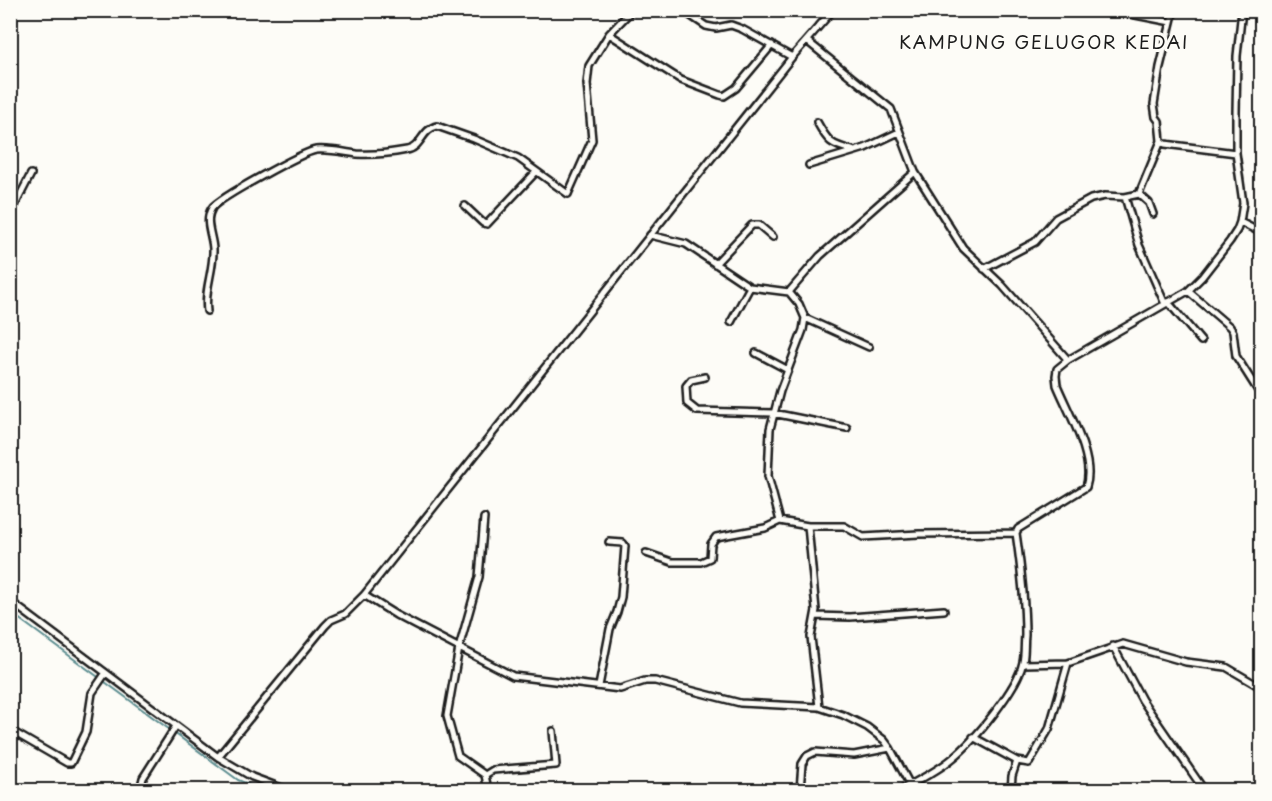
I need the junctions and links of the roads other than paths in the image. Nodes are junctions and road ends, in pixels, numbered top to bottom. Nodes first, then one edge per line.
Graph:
1 (632, 10) edge
2 (682, 10) edge
3 (832, 10) edge
4 (1110, 10) edge
5 (1174, 10) edge
6 (1242, 10) edge
7 (1171, 22) junction
8 (609, 34) junction
9 (807, 41) junction
10 (775, 47) junction
11 (789, 56) junction
12 (818, 122) dead end
13 (899, 132) junction
14 (1161, 141) junction
15 (854, 151) junction
16 (1236, 153) junction
17 (809, 165) dead end
18 (536, 172) junction
19 (915, 172) junction
20 (31, 174) dead end
21 (1139, 194) junction
22 (1125, 197) junction
23 (465, 206) dead end
24 (1153, 214) dead end
25 (10, 215) edge
26 (1240, 222) junction
27 (1262, 233) edge
28 (650, 235) junction
29 (772, 237) dead end
30 (715, 264) junction
31 (984, 269) junction
32 (750, 287) junction
33 (1188, 291) junction
34 (789, 292) junction
35 (1167, 303) junction
36 (207, 311) dead end
37 (805, 318) junction
38 (731, 322) dead end
39 (1201, 341) dead end
40 (869, 347) dead end
41 (756, 353) dead end
42 (1068, 360) junction
43 (788, 370) junction
44 (705, 377) dead end
45 (1262, 397) edge
46 (773, 413) junction
47 (846, 428) dead end
48 (484, 518) dead end
49 (780, 521) junction
50 (808, 526) junction
51 (1016, 533) junction
52 (609, 542) dead end
53 (646, 553) dead end
54 (364, 595) junction
55 (10, 601) edge
56 (944, 610) dead end
57 (815, 615) junction
58 (1113, 646) junction
59 (459, 648) junction
60 (1068, 663) junction
61 (1023, 664) junction
62 (104, 676) junction
63 (599, 686) junction
64 (1262, 687) edge
65 (819, 707) junction
66 (176, 726) junction
67 (10, 730) edge
68 (553, 731) dead end
69 (973, 737) junction
70 (890, 748) junction
71 (218, 757) junction
72 (1017, 762) junction
73 (485, 775) junction
74 (910, 785) junction
75 (140, 790) edge
76 (287, 790) edge
77 (488, 790) edge
78 (800, 790) edge
79 (898, 790) edge
80 (1011, 790) edge
81 (1204, 790) edge

1 - 8 street
2 - 10 street
3 - 9 street
4 - 7 street
5 - 7 street
6 - 16 street
7 - 14 street
8 - 10 street
8 - 18 street
9 - 11 street
9 - 13 street
10 - 11 street
11 - 28 street
12 - 15 street
13 - 15 street
13 - 19 street
14 - 16 street
14 - 21 street
15 - 17 street
16 - 26 street
18 - 23 street
18 - 36 street
19 - 31 street
19 - 34 street
20 - 25 street
21 - 22 street
21 - 24 street
22 - 31 street
22 - 35 street
26 - 27 street
26 - 33 street
28 - 30 street
28 - 54 street
29 - 30 street
30 - 32 street
31 - 42 street
32 - 34 street
32 - 38 street
33 - 35 street
33 - 45 street
34 - 37 street
35 - 39 street
35 - 42 street
37 - 40 street
37 - 43 street
41 - 43 street
42 - 51 street
43 - 46 street
44 - 46 street
46 - 47 street
46 - 49 street
48 - 59 street
49 - 50 street
49 - 53 street
50 - 51 street
50 - 57 street
51 - 61 street
52 - 63 street
54 - 59 street
54 - 71 street
55 - 62 street
56 - 57 street
57 - 65 street
58 - 60 street
58 - 64 street
58 - 81 street
59 - 63 street
59 - 73 street
60 - 61 street
60 - 72 street
61 - 69 street
62 - 66 street
62 - 67 street
63 - 65 street
65 - 70 street
66 - 71 street
66 - 75 street
68 - 73 street
69 - 72 street
69 - 74 street
70 - 74 street
70 - 78 street
71 - 76 street
72 - 80 street
73 - 77 street
74 - 79 street

